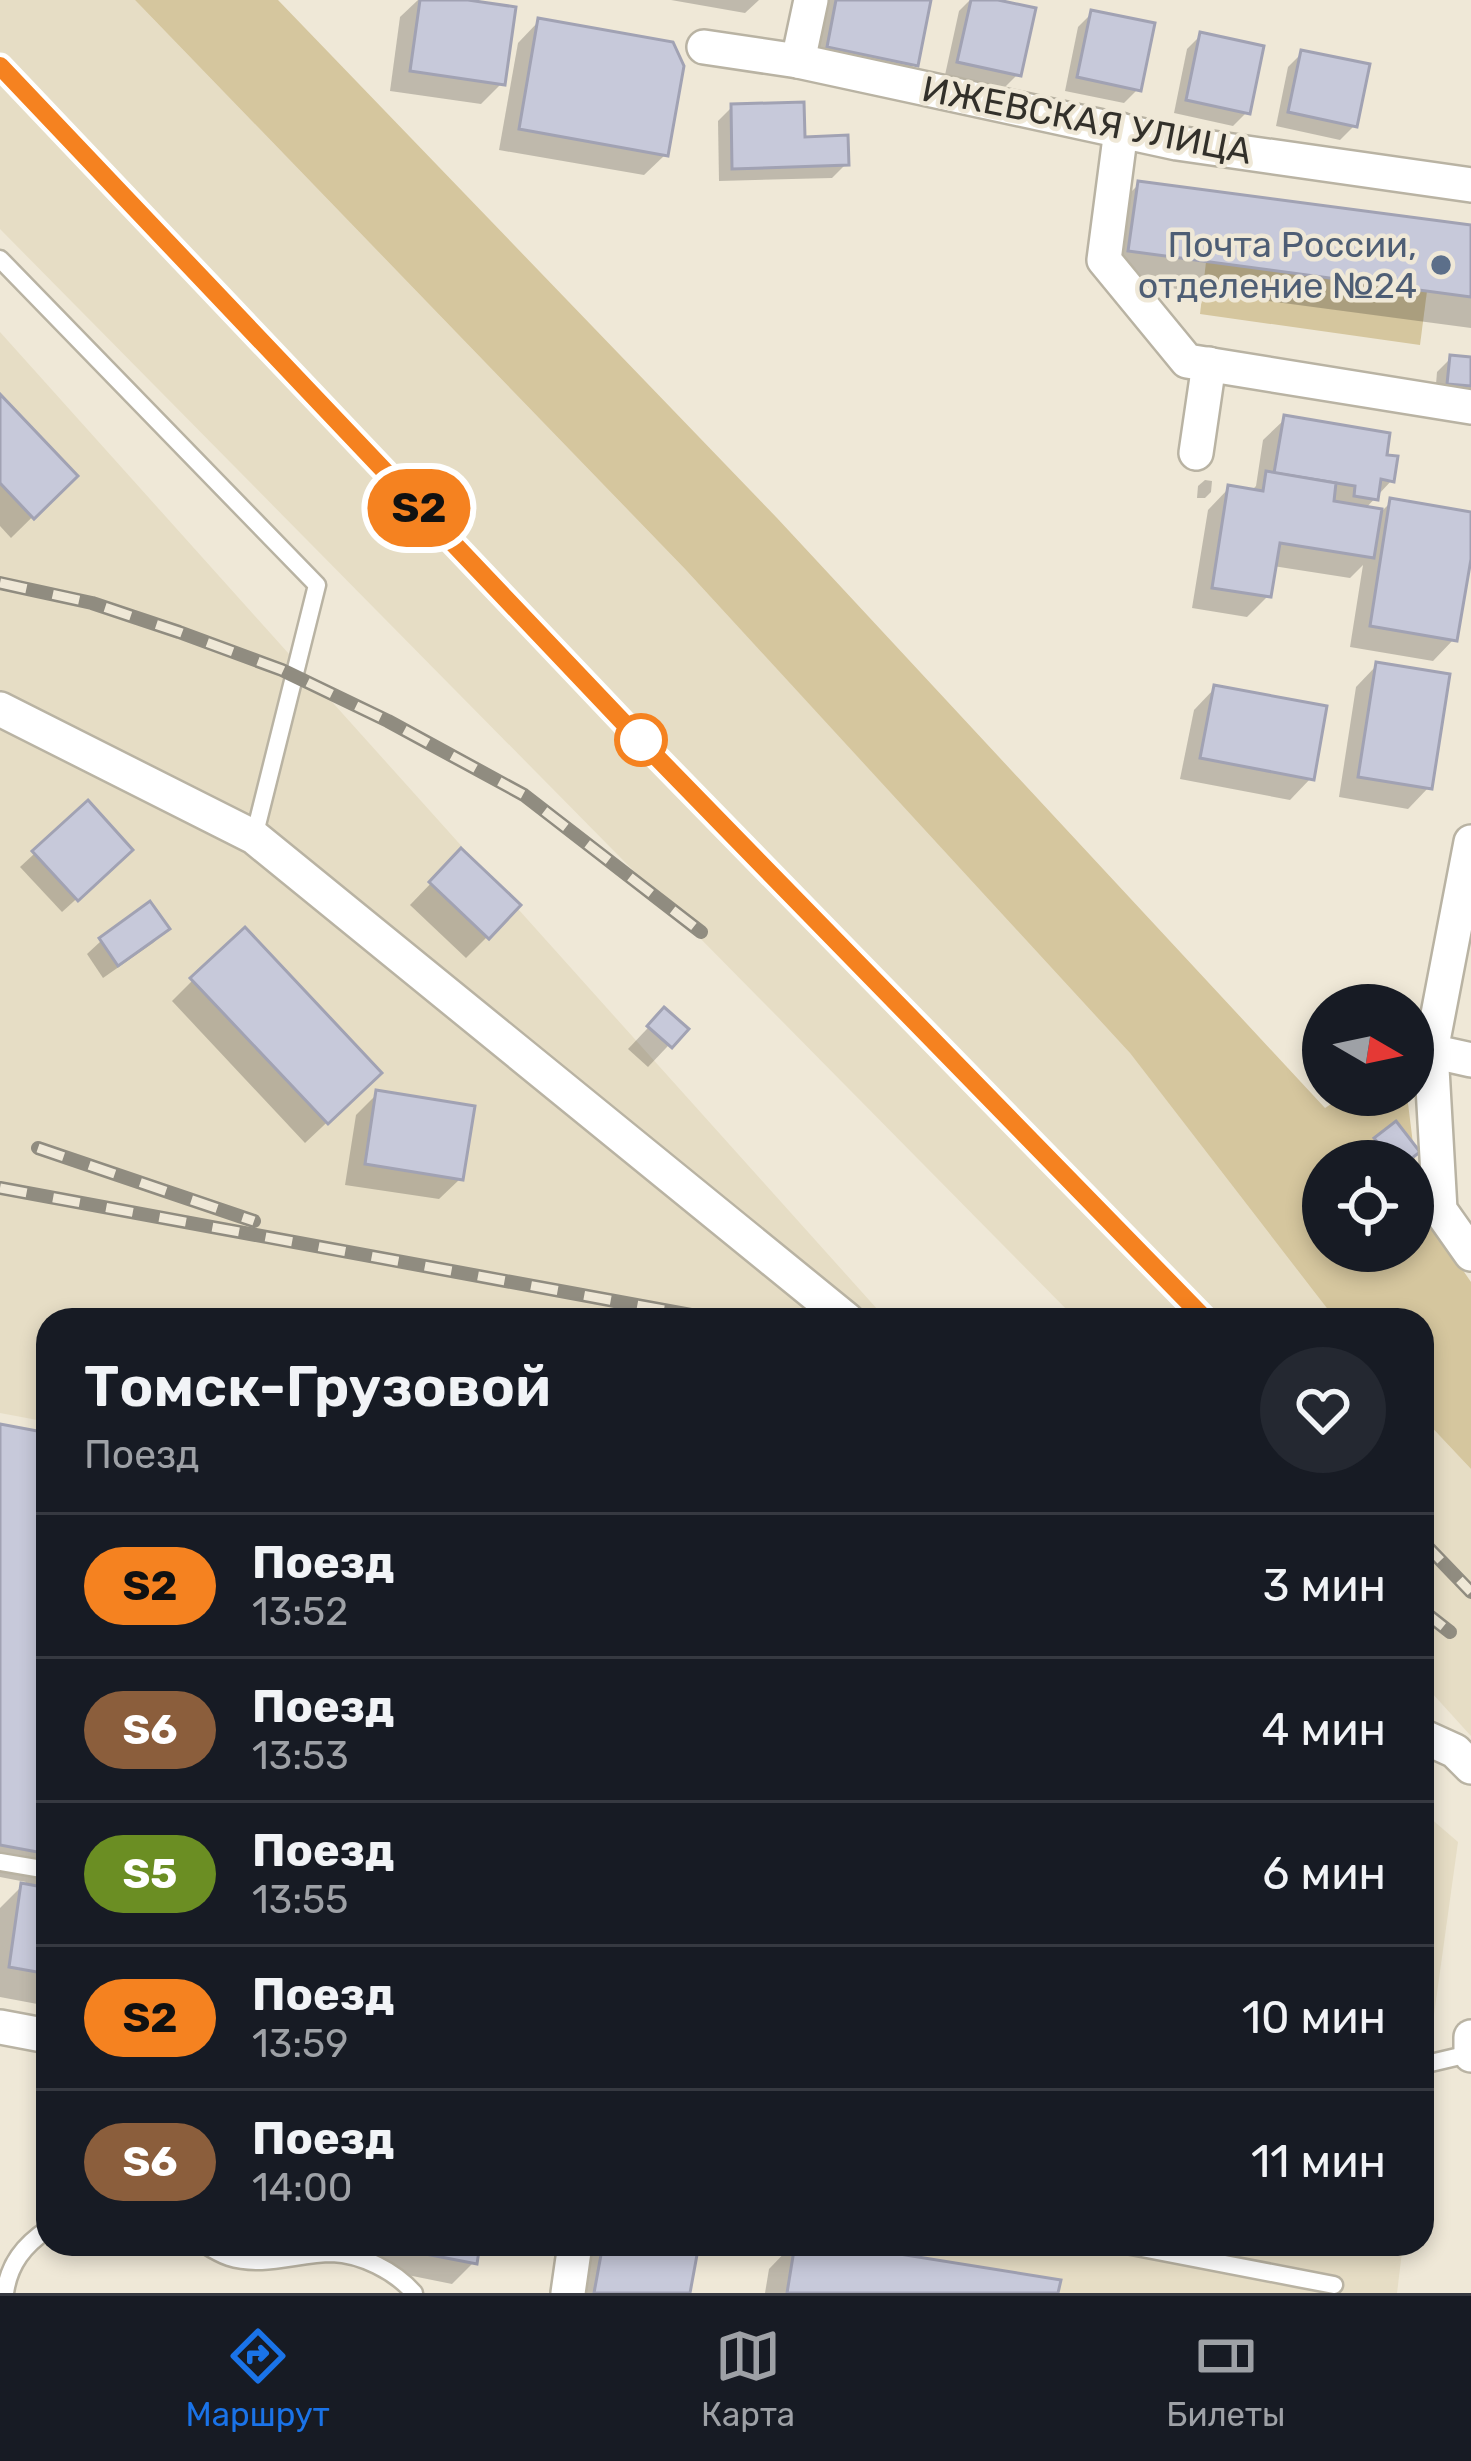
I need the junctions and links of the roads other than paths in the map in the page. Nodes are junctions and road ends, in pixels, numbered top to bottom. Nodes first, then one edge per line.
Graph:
1 (811, 0) edge
2 (704, 47) dead end
3 (798, 61) junction
4 (1120, 130) junction
5 (1471, 185) edge
6 (0, 259) edge
7 (1209, 364) junction
8 (1471, 407) edge
9 (1196, 453) dead end
10 (0, 709) edge
11 (254, 837) junction
12 (1471, 842) edge
13 (1434, 1035) edge
14 (1434, 1052) edge
15 (1471, 1060) edge
16 (1434, 1104) edge
17 (1471, 1253) edge
18 (832, 1308) edge
19 (1434, 1741) edge
20 (1471, 1767) edge
21 (0, 1862) edge
22 (36, 1868) edge
23 (0, 2027) edge
24 (36, 2034) edge
25 (1470, 2048) edge
26 (1434, 2062) edge
27 (36, 2238) edge
28 (224, 2256) edge
29 (301, 2256) edge
30 (350, 2256) edge
31 (573, 2256) edge
32 (1183, 2256) edge
33 (1334, 2285) dead end
34 (5, 2293) edge
35 (414, 2293) edge
36 (568, 2293) edge

1 - 3 street
2 - 3 street, ИЖЕВСКАЯ УЛИЦА
3 - 4 street, ИЖЕВСКАЯ УЛИЦА
4 - 5 street, ИЖЕВСКАЯ УЛИЦА
4 - 7 street
6 - 11 lane
7 - 8 street
7 - 9 street
10 - 11 street
11 - 18 street
12 - 13 street
14 - 15 street
16 - 17 street
19 - 20 street
21 - 22 lane
23 - 24 street
25 - 26 lane
27 - 34 lane
28 - 29 lane
30 - 35 lane
31 - 36 street
32 - 33 lane

